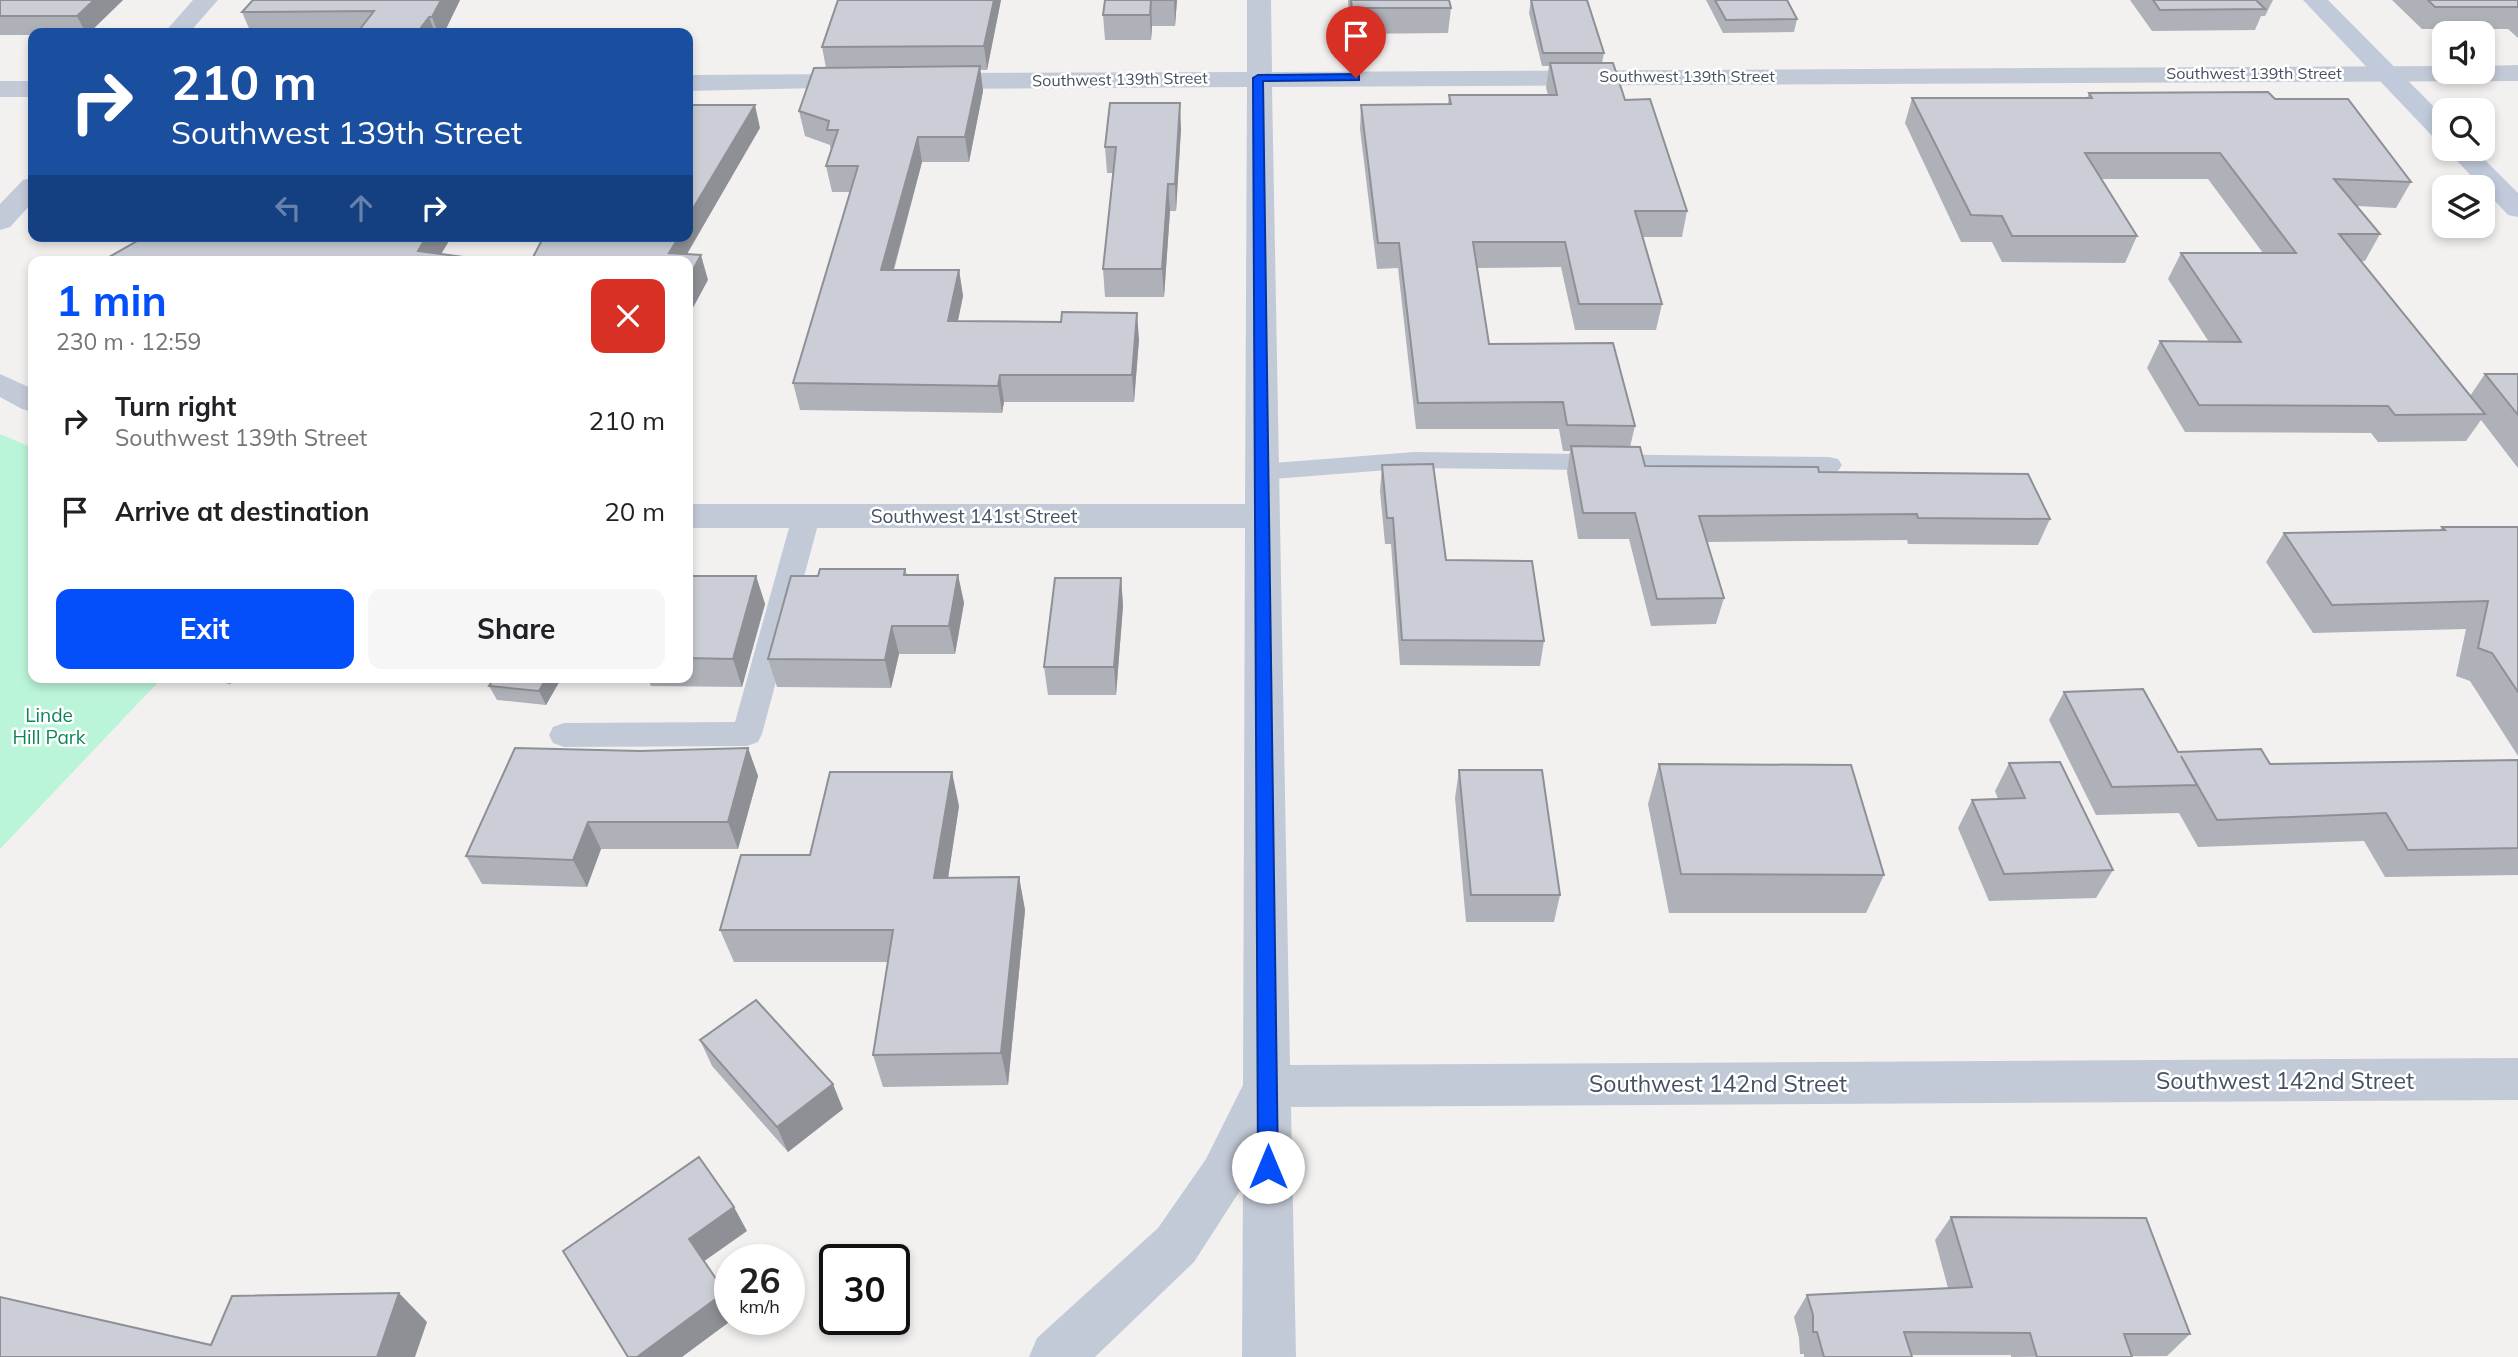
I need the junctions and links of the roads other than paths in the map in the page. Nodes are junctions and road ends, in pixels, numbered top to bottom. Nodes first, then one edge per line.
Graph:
1 (206, 0) edge
2 (1259, 0) edge
3 (2315, 0) edge
4 (181, 28) edge
5 (2385, 72) junction
6 (2518, 73) edge
7 (1258, 78) junction
8 (883, 81) edge
9 (910, 81) edge
10 (693, 83) edge
11 (0, 89) edge
12 (28, 89) edge
13 (2432, 121) edge
14 (2471, 161) edge
15 (28, 191) edge
16 (2518, 209) edge
17 (0, 221) edge
18 (0, 384) edge
19 (28, 399) edge
20 (1829, 465) dead end
21 (1260, 472) junction
22 (693, 516) edge
23 (1261, 516) junction
24 (806, 517) junction
25 (565, 735) dead end
26 (2518, 1079) edge
27 (1267, 1086) junction
28 (1056, 1357) edge
29 (1269, 1357) edge

1 - 4 street
2 - 7 street
3 - 5 street
5 - 6 street, Southwest 139th Street
5 - 7 street, Southwest 139th Street
5 - 13 street
7 - 9 street, Southwest 139th Street
7 - 21 street
8 - 10 street
11 - 12 street
14 - 16 street
15 - 17 street
18 - 19 street
20 - 21 lane
21 - 23 street
22 - 24 street, Southwest 141st Street
23 - 24 street, Southwest 141st Street
23 - 27 street
24 - 25 lane
26 - 27 street, Southwest 142nd Street
27 - 28 street
27 - 29 street

